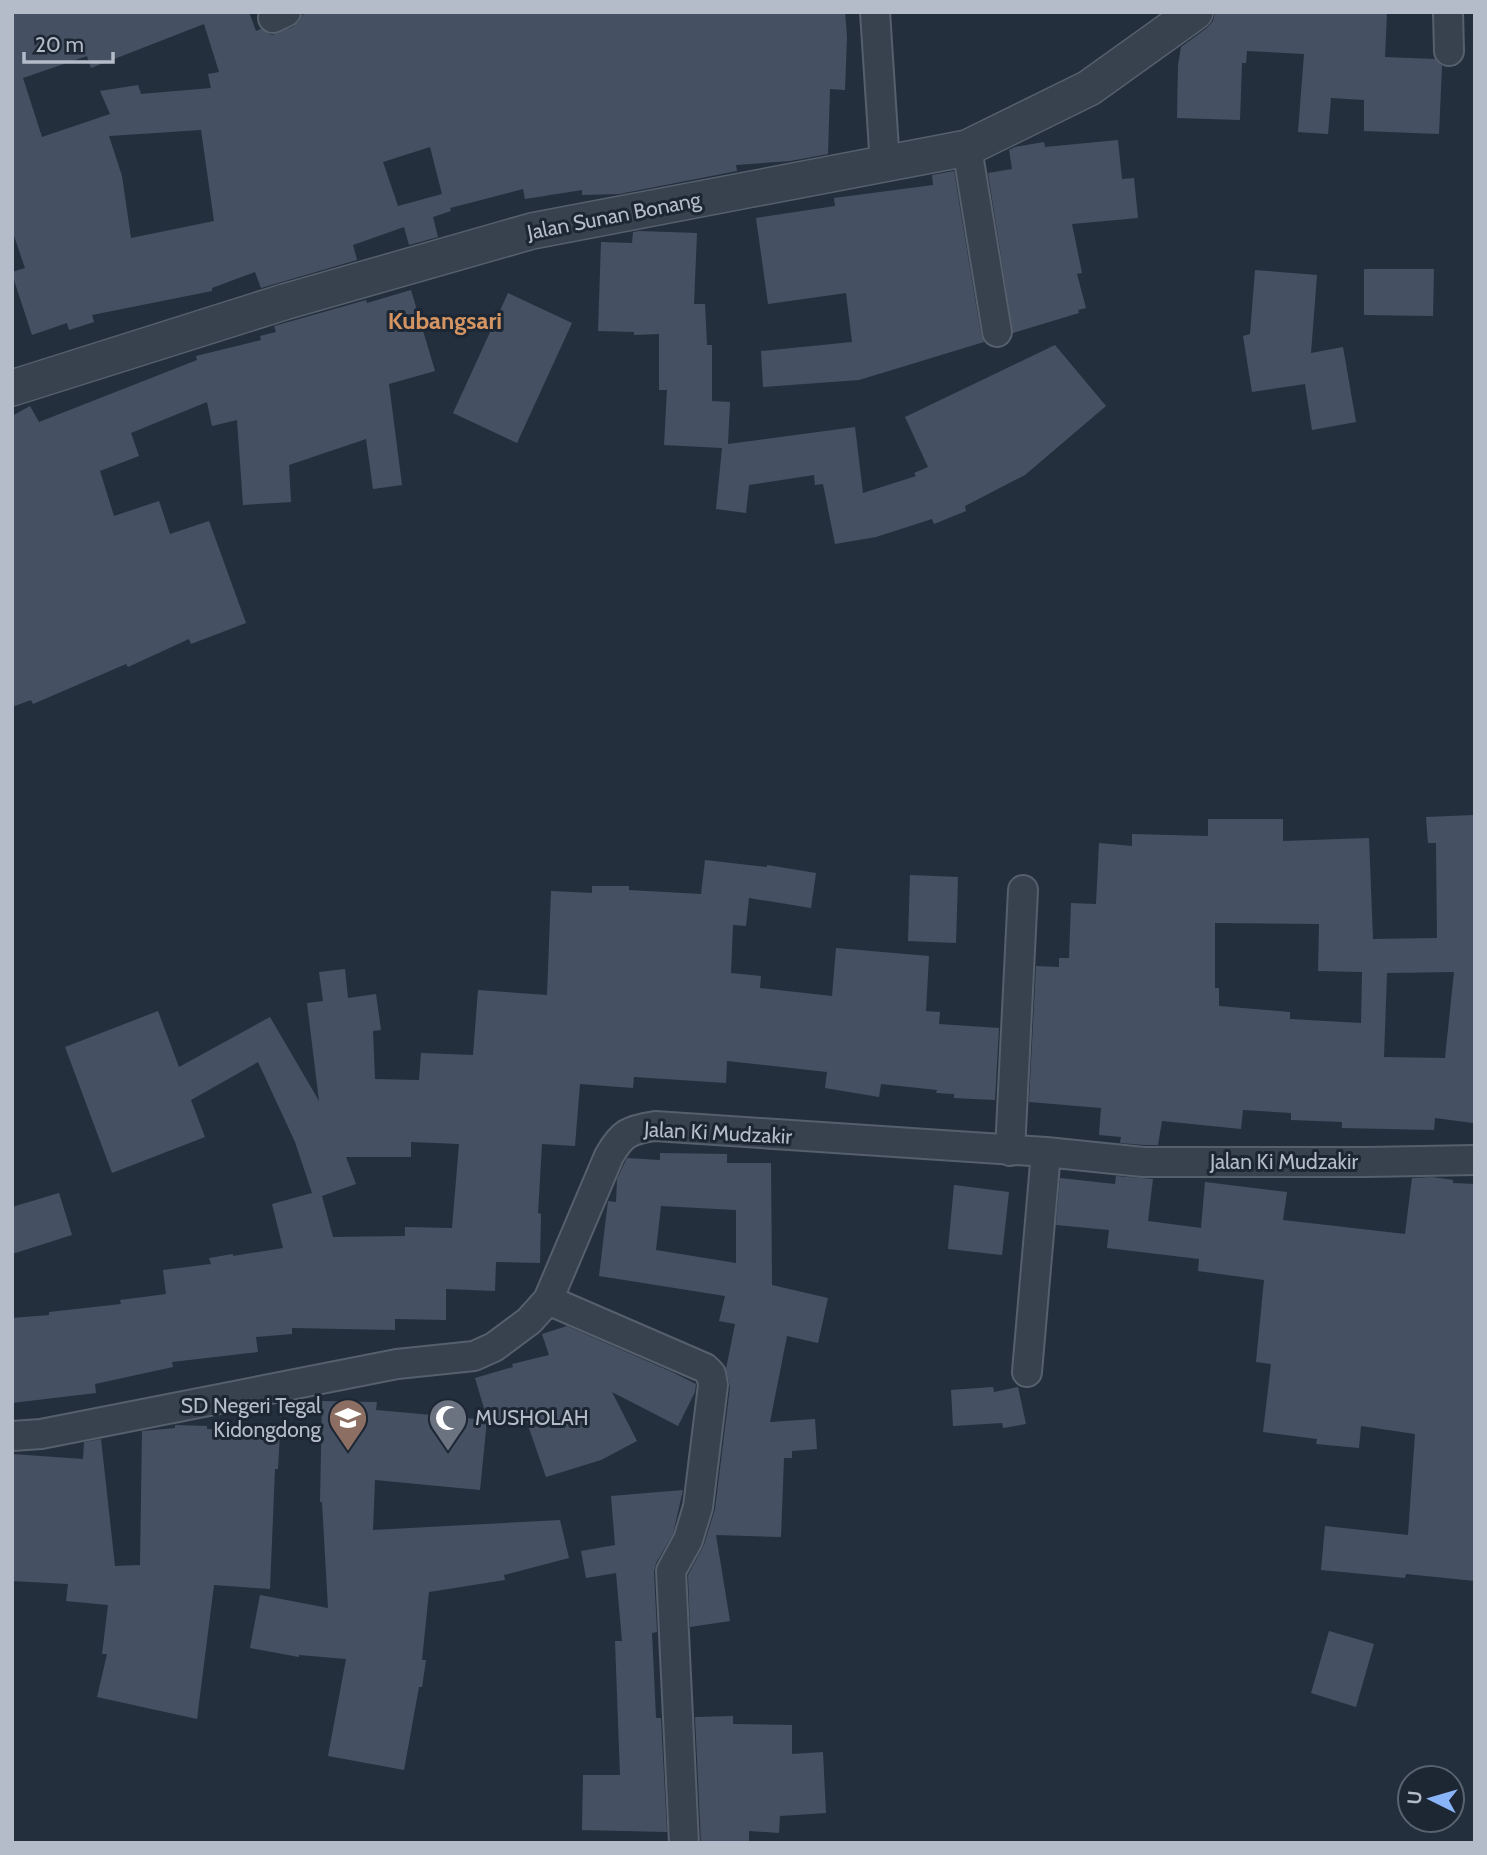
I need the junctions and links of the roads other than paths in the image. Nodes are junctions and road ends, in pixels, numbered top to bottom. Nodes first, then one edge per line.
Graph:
1 (875, 12) edge
2 (1195, 12) edge
3 (1448, 12) edge
4 (1449, 51) dead end
5 (967, 148) junction
6 (885, 165) junction
7 (997, 332) dead end
8 (12, 388) edge
9 (1023, 890) dead end
10 (1010, 1151) junction
11 (1046, 1152) junction
12 (1475, 1160) edge
13 (548, 1300) junction
14 (1027, 1372) dead end
15 (12, 1436) edge
16 (684, 1843) edge

1 - 6 street
2 - 5 street, Jalan Sunan Bonang
3 - 4 street
5 - 6 street, Jalan Sunan Bonang
5 - 7 street
6 - 8 street, Jalan Sunan Bonang
9 - 10 street
10 - 11 street, Jalan Ki Mudzakir
10 - 13 street, Jalan Ki Mudzakir
11 - 12 street, Jalan Ki Mudzakir
11 - 14 street
13 - 15 street, Jalan Ki Mudzakir
13 - 16 street

